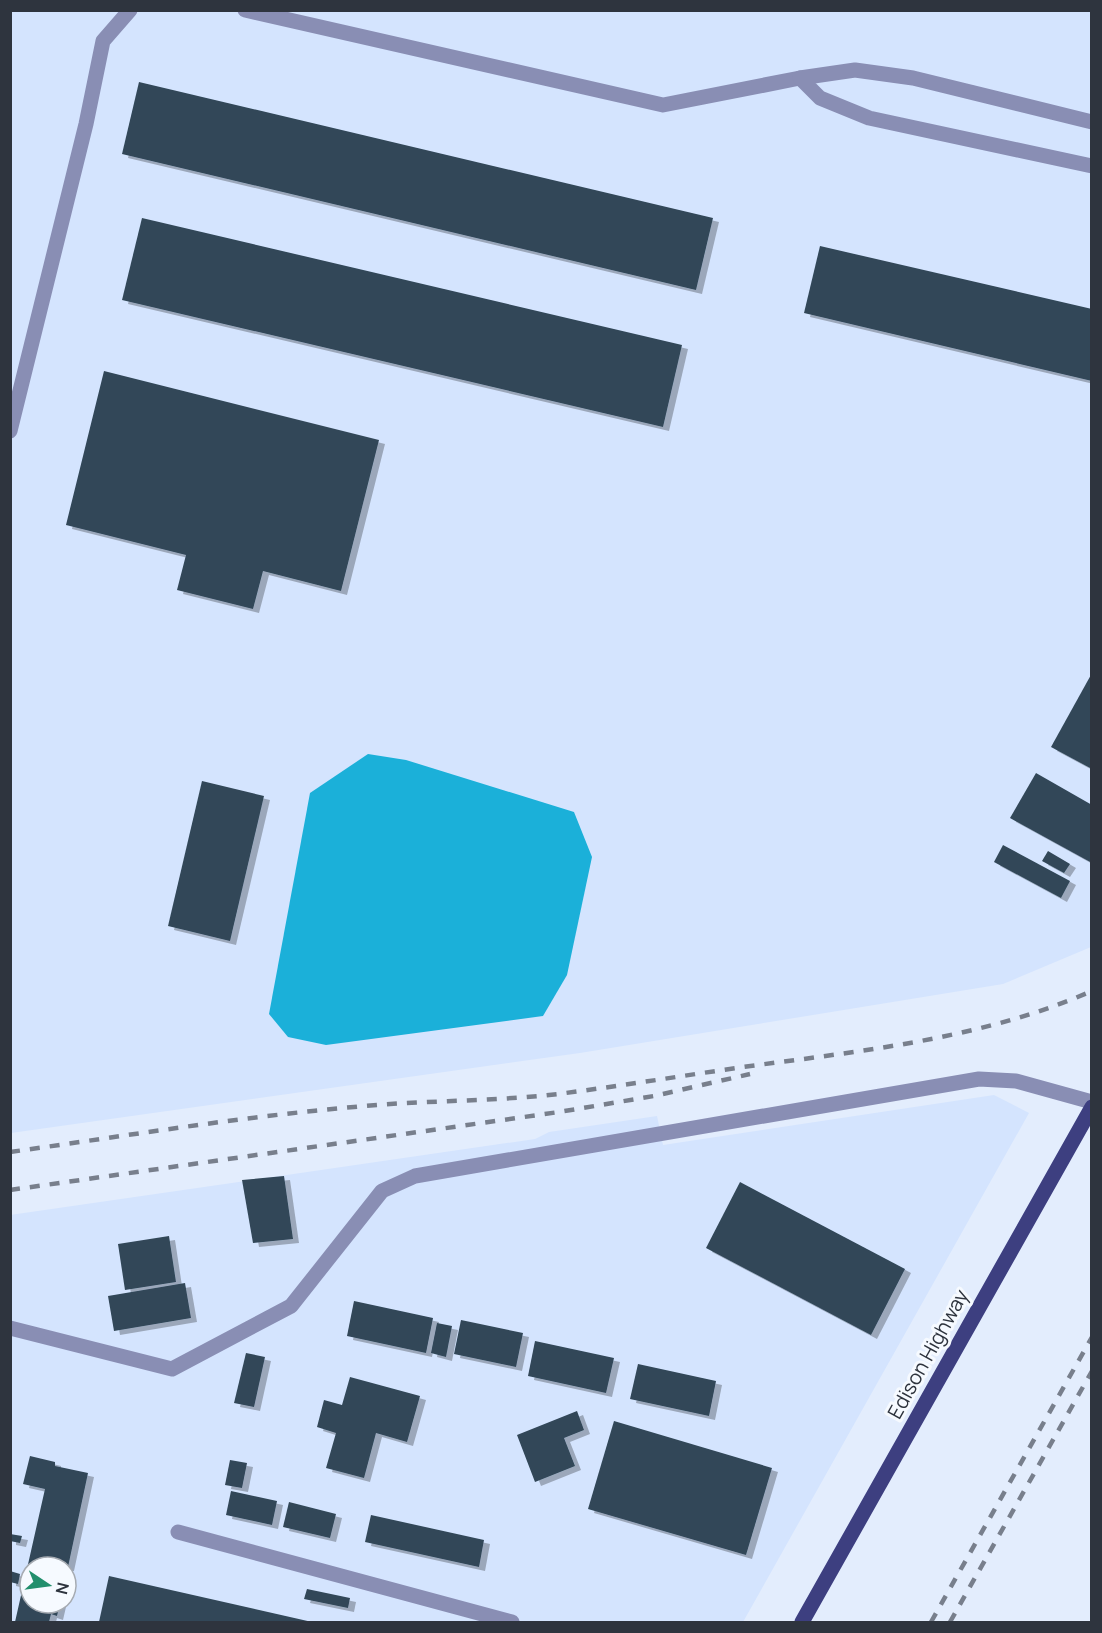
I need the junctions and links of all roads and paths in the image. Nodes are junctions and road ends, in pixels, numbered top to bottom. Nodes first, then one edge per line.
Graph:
1 (130, 10) edge
2 (245, 10) edge
3 (800, 78) junction
4 (1092, 122) edge
5 (1092, 166) edge
6 (10, 431) edge
7 (1092, 1102) edge
8 (1092, 1107) edge
9 (10, 1328) edge
10 (178, 1532) dead end
11 (512, 1623) edge
12 (802, 1623) edge

1 - 6 lane
2 - 3 lane
3 - 4 lane
3 - 5 lane
7 - 9 lane
8 - 12 main road, Edison Highway
10 - 11 lane

